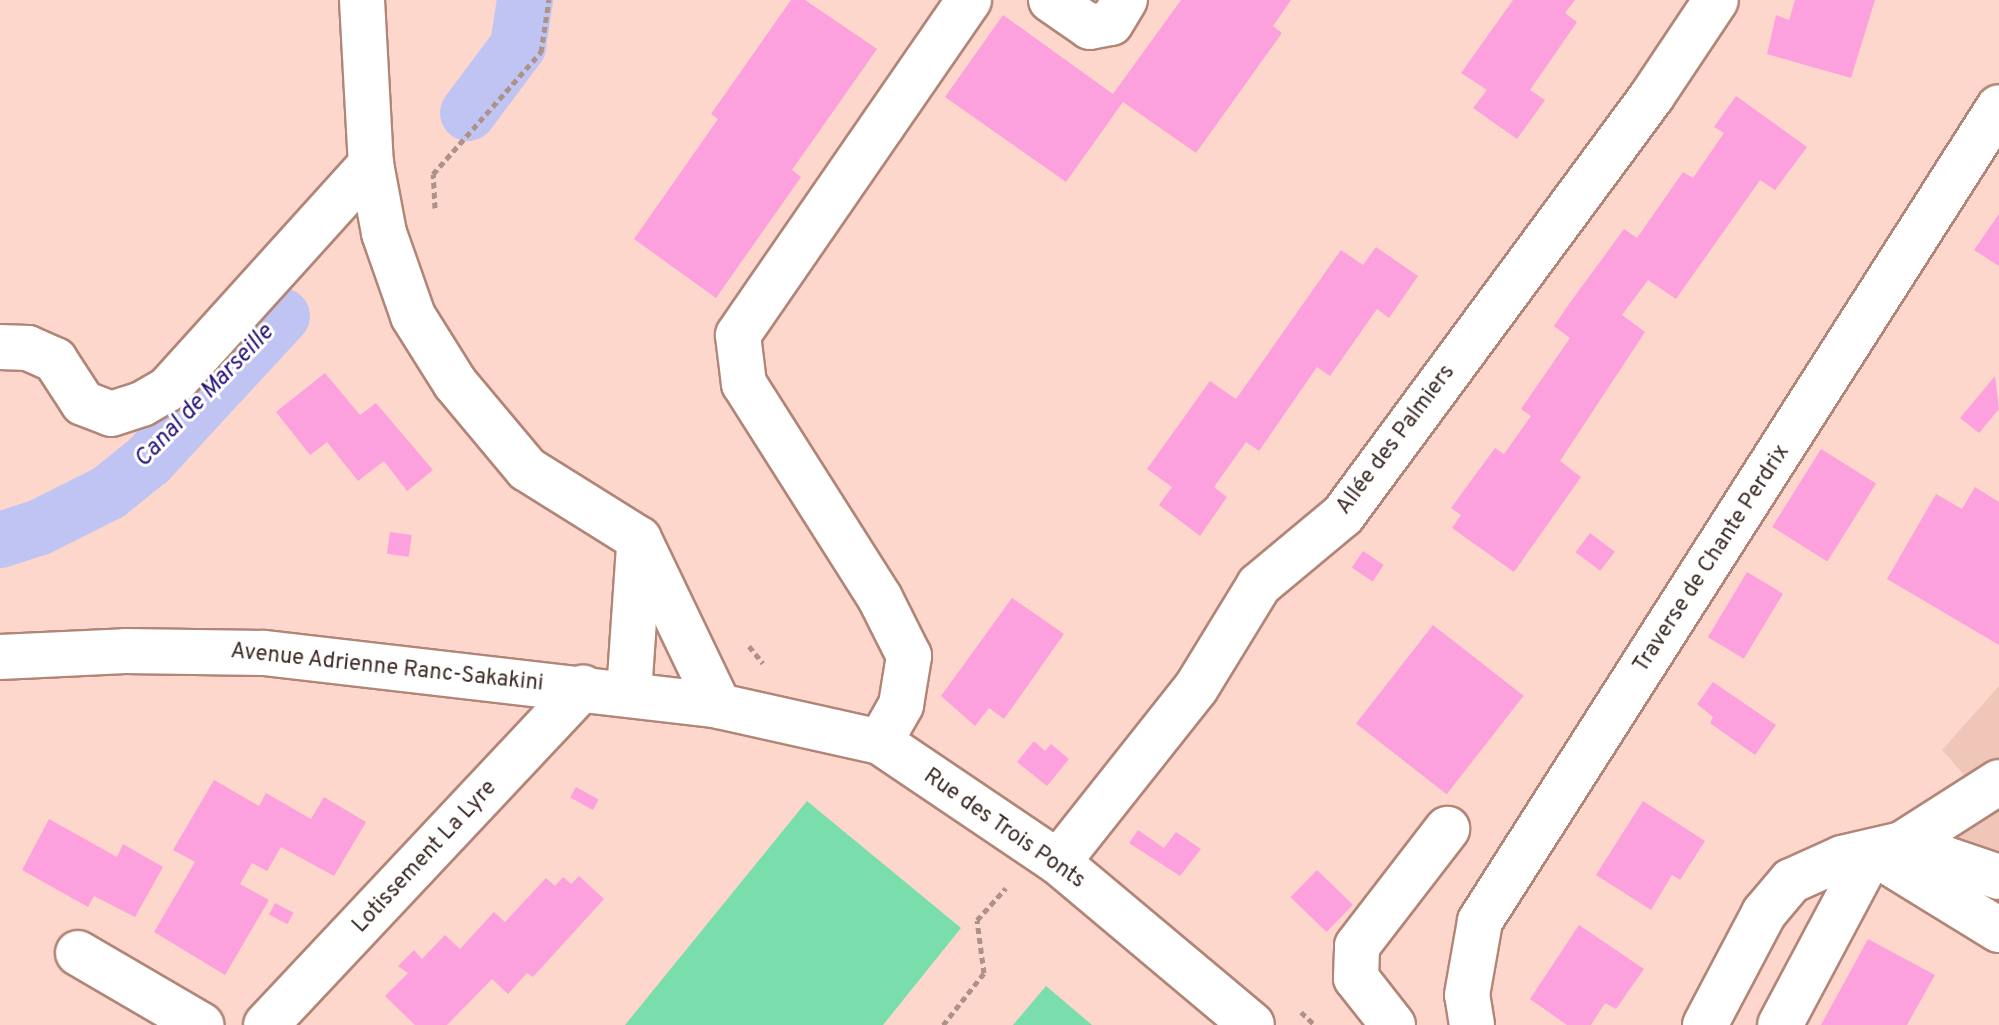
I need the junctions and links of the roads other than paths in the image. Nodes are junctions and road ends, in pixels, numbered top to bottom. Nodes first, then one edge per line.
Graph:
1 (362, 0) edge
2 (969, 0) edge
3 (1051, 0) edge
4 (1125, 0) edge
5 (1716, 0) edge
6 (1999, 107) edge
7 (371, 164) junction
8 (0, 347) edge
9 (639, 539) junction
10 (0, 657) edge
11 (583, 687) junction
12 (629, 693) junction
13 (719, 706) junction
14 (880, 742) junction
15 (1999, 782) edge
16 (1447, 829) dead end
17 (1887, 848) junction
18 (1058, 862) junction
19 (1999, 877) edge
20 (1999, 930) edge
21 (78, 953) dead end
22 (201, 1025) edge
23 (266, 1025) edge
24 (1252, 1025) edge
25 (1393, 1025) edge
26 (1472, 1025) edge
27 (1705, 1025) edge
28 (1780, 1025) edge

1 - 7 street
2 - 14 street
3 - 4 street
5 - 18 street, Allée des Palmiers
6 - 26 street, Traverse de Chante Perdrix
7 - 8 street
7 - 9 street
9 - 12 street
9 - 13 street
10 - 11 street, Avenue Adrienne Ranc-Sakakini
11 - 12 street, Avenue Adrienne Ranc-Sakakini
11 - 23 street, Lotissement La Lyre
12 - 13 street, Rue des Trois Ponts
13 - 14 street, Rue des Trois Ponts
14 - 18 street, Rue des Trois Ponts
15 - 17 street
16 - 25 street
17 - 19 street
17 - 20 street
17 - 27 street
17 - 28 street
18 - 24 street, Rue des Trois Ponts
21 - 22 street

